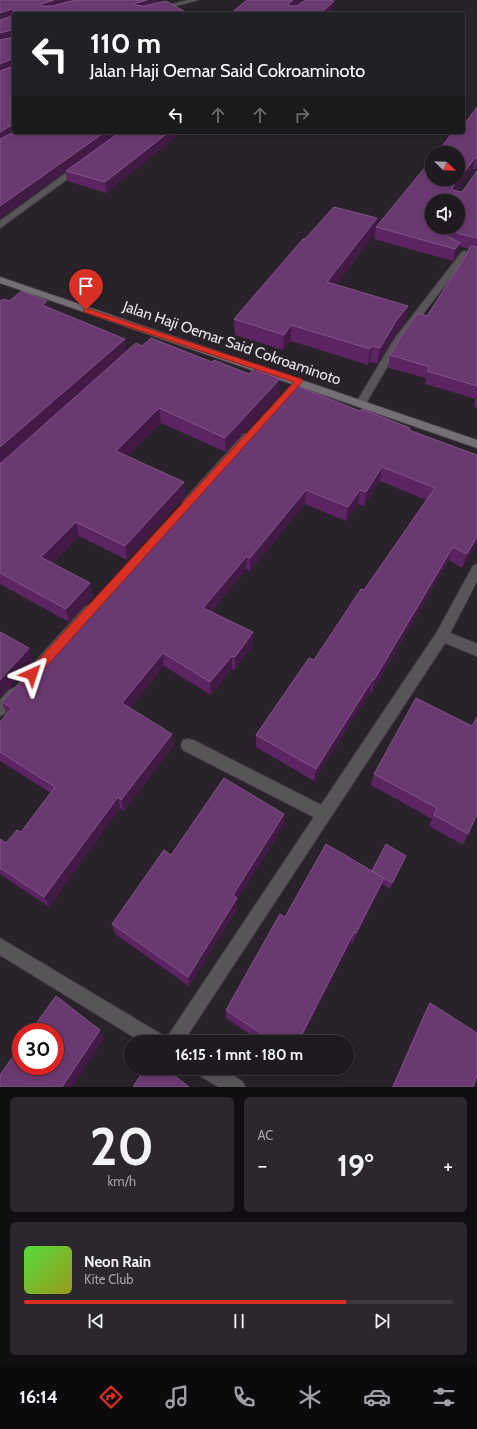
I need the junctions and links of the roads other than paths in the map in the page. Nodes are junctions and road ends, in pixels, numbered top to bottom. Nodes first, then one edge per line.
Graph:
1 (195, 0) edge
2 (146, 12) edge
3 (89, 160) edge
4 (0, 225) edge
5 (477, 255) edge
6 (0, 280) edge
7 (30, 291) junction
8 (18, 299) edge
9 (299, 381) junction
10 (288, 393) edge
11 (361, 403) junction
12 (256, 428) edge
13 (477, 444) edge
14 (181, 510) edge
15 (477, 569) edge
16 (101, 598) edge
17 (442, 636) junction
18 (477, 650) edge
19 (0, 710) edge
20 (188, 745) dead end
21 (323, 814) junction
22 (0, 946) edge
23 (146, 1035) edge
24 (178, 1035) edge
25 (215, 1075) edge
26 (236, 1087) edge

1 - 2 street
3 - 4 street
5 - 11 street
6 - 7 main road, Jalan Haji Oemar Said Cokroaminoto
7 - 8 street
7 - 9 main road, Jalan Haji Oemar Said Cokroaminoto
9 - 10 street
9 - 11 main road, Jalan Haji Oemar Said Cokroaminoto
11 - 13 main road, Jalan Haji Oemar Said Cokroaminoto
12 - 14 street
15 - 17 street
16 - 19 street
17 - 18 street
17 - 21 street
20 - 21 street
21 - 24 street
22 - 23 street
25 - 26 street

